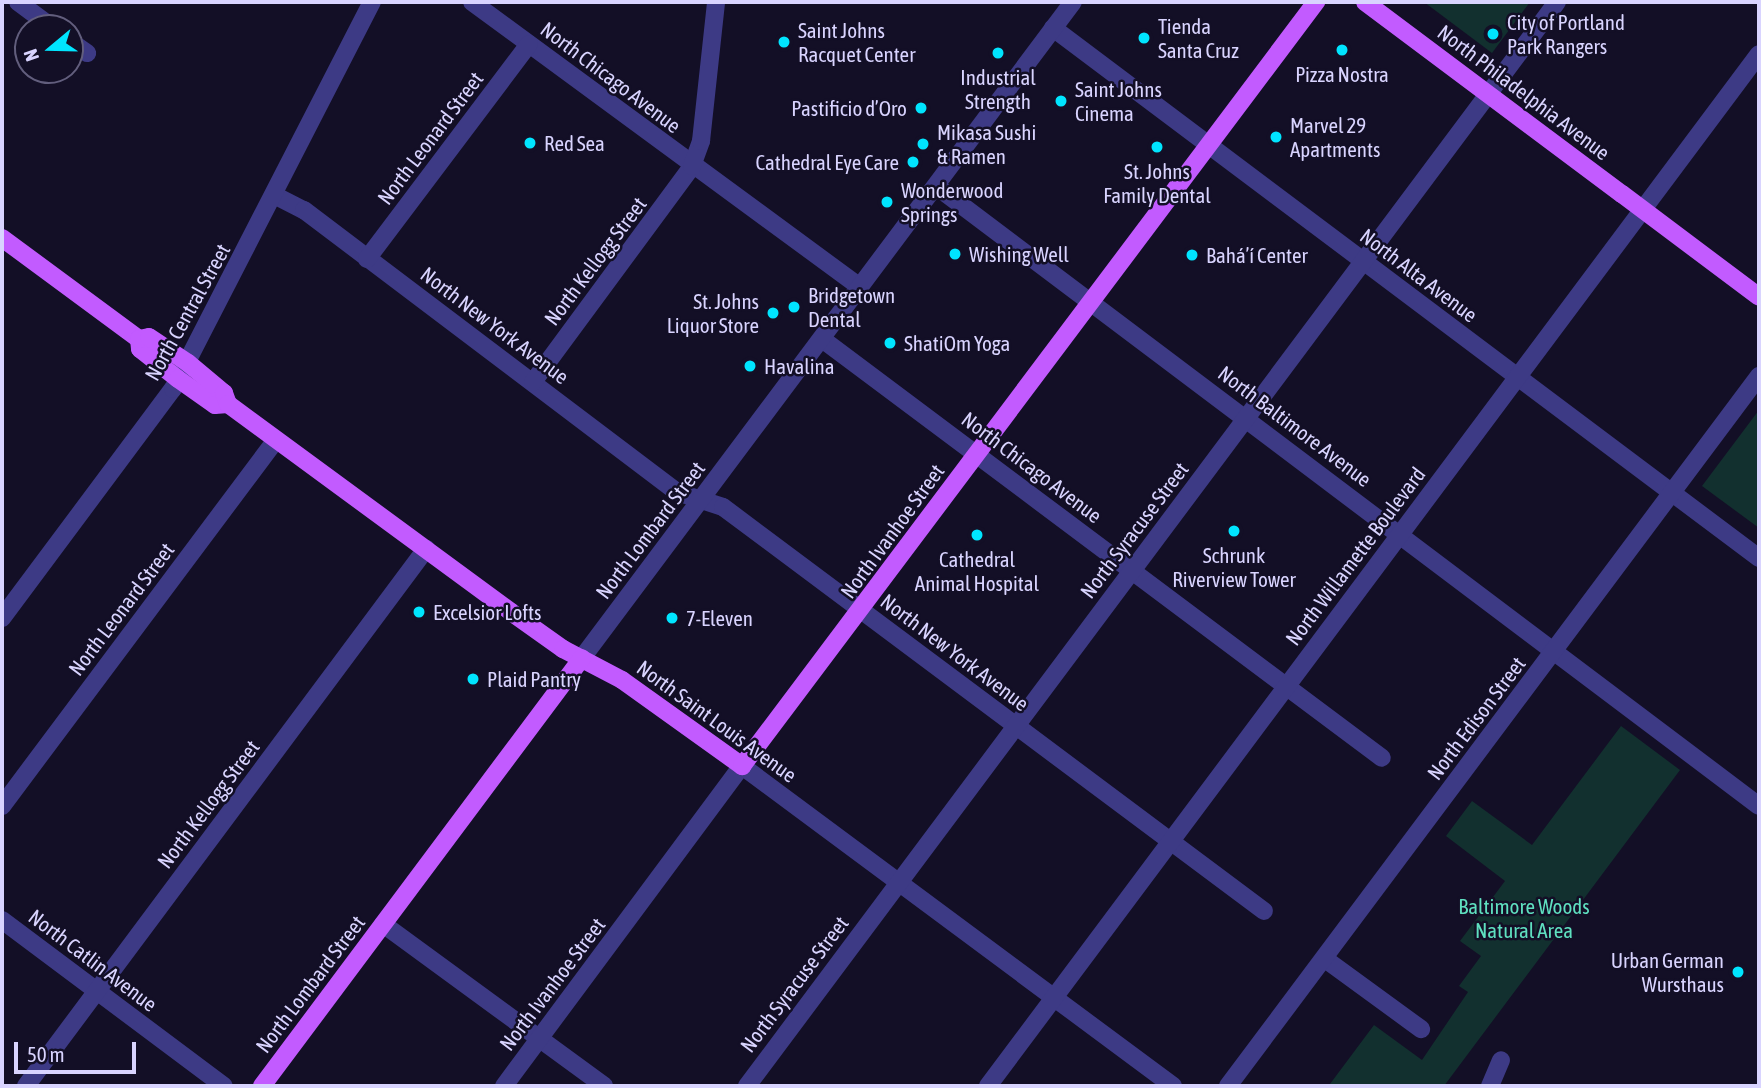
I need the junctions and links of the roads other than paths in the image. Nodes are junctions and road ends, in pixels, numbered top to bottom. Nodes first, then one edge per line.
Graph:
1 (18, 2) edge
2 (372, 2) edge
3 (472, 2) edge
4 (716, 2) edge
5 (1073, 2) edge
6 (1317, 2) edge
7 (1365, 2) edge
8 (1557, 2) edge
9 (34, 14) edge
10 (1053, 28) junction
11 (529, 44) junction
12 (84, 51) edge
13 (87, 53) dead end
14 (1759, 54) edge
15 (1489, 94) junction
16 (1208, 145) junction
17 (692, 166) junction
18 (936, 186) junction
19 (274, 195) junction
20 (2, 240) edge
21 (368, 259) junction
22 (1363, 261) junction
23 (860, 287) junction
24 (1759, 297) edge
25 (1092, 301) junction
26 (139, 339) junction
27 (822, 339) junction
28 (188, 363) junction
29 (1759, 376) edge
30 (1518, 377) junction
31 (178, 379) junction
32 (533, 382) junction
33 (228, 404) junction
34 (1248, 418) junction
35 (276, 440) junction
36 (977, 453) junction
37 (1672, 492) junction
38 (702, 499) junction
39 (1400, 535) junction
40 (426, 550) junction
41 (1759, 558) edge
42 (1131, 570) junction
43 (861, 611) junction
44 (2, 618) edge
45 (1556, 650) junction
46 (582, 659) junction
47 (1286, 686) junction
48 (1016, 726) junction
49 (1382, 758) dead end
50 (742, 766) junction
51 (2, 806) edge
52 (1759, 806) edge
53 (1170, 841) junction
54 (899, 882) junction
55 (1264, 911) dead end
56 (2, 920) edge
57 (383, 924) junction
58 (1325, 959) junction
59 (97, 991) junction
60 (1054, 998) junction
61 (1421, 1029) dead end
62 (537, 1041) junction
63 (1501, 1060) dead end
64 (26, 1086) edge
65 (224, 1086) edge
66 (262, 1086) edge
67 (504, 1086) edge
68 (604, 1086) edge
69 (747, 1086) edge
70 (988, 1086) edge
71 (1172, 1086) edge
72 (1228, 1086) edge
73 (1490, 1086) edge

1 - 9 street
2 - 19 street, North Central Street
3 - 11 street, North Chicago Avenue
4 - 17 street
5 - 10 street, North Lombard Street
6 - 16 main road, North Ivanhoe Street
7 - 15 main road, North Philadelphia Avenue
8 - 15 street, North Syracuse Street
10 - 16 street, North Alta Avenue
10 - 18 street, North Lombard Street
11 - 17 street, North Chicago Avenue
11 - 21 street, North Leonard Street
12 - 13 street
14 - 30 street, North Willamette Boulevard
15 - 22 street, North Syracuse Street
15 - 24 main road, North Philadelphia Avenue, bridge
16 - 22 street, North Alta Avenue
16 - 25 main road, North Ivanhoe Street
17 - 23 street, North Chicago Avenue
17 - 32 street, North Kellogg Street
18 - 23 street, North Lombard Street
18 - 25 street, North Baltimore Avenue
19 - 21 street, North New York Avenue
19 - 28 street, North Central Street
20 - 26 main road, North Saint Louis Avenue
21 - 32 street, North New York Avenue
22 - 30 street, North Alta Avenue
22 - 34 street, North Syracuse Street
23 - 27 street, North Lombard Street
25 - 34 street, North Baltimore Avenue
25 - 36 main road, North Ivanhoe Street
26 - 28 main road, North Saint Louis Avenue
26 - 31 main road, North Saint Louis Avenue
27 - 36 street, North Chicago Avenue
27 - 38 street, North Lombard Street
28 - 31 street, North Central Street
28 - 33 main road, North Saint Louis Avenue
29 - 37 street, North Edison Street
30 - 37 street, North Alta Avenue
30 - 39 street, North Willamette Boulevard
31 - 33 main road, North Saint Louis Avenue
31 - 44 street, North Central Street
32 - 38 street, North New York Avenue
33 - 35 main road, North Saint Louis Avenue
34 - 39 street, North Baltimore Avenue
34 - 42 street, North Syracuse Street
35 - 40 main road, North Saint Louis Avenue
35 - 51 street, North Leonard Street
36 - 42 street, North Chicago Avenue
36 - 43 main road, North Ivanhoe Street
37 - 41 street, North Alta Avenue
37 - 45 street, North Edison Street
38 - 43 street, North New York Avenue
38 - 46 street, North Lombard Street
39 - 45 street, North Baltimore Avenue
39 - 47 street, North Willamette Boulevard
40 - 46 main road, North Saint Louis Avenue
40 - 59 street, North Kellogg Street
42 - 47 street, North Chicago Avenue
42 - 48 street, North Syracuse Street
43 - 48 street, North New York Avenue
43 - 50 main road, North Ivanhoe Street
45 - 52 street, North Baltimore Avenue
45 - 58 street, North Edison Street
46 - 50 main road, North Saint Louis Avenue
46 - 57 main road, North Lombard Street
47 - 49 street, North Chicago Avenue
47 - 53 street, North Willamette Boulevard
48 - 53 street, North New York Avenue
48 - 54 street, North Syracuse Street
50 - 54 street, North Saint Louis Avenue
50 - 62 street, North Ivanhoe Street
53 - 55 street, North New York Avenue
53 - 60 street, North Willamette Boulevard
54 - 60 street, North Saint Louis Avenue
54 - 69 street, North Syracuse Street
56 - 59 street, North Catlin Avenue
57 - 62 street
57 - 66 main road, North Lombard Street
58 - 61 street
58 - 72 street, North Edison Street
59 - 64 street, North Kellogg Street
59 - 65 street, North Catlin Avenue
60 - 70 street, North Willamette Boulevard
60 - 71 street, North Saint Louis Avenue
62 - 67 street, North Ivanhoe Street
62 - 68 street
63 - 73 street

